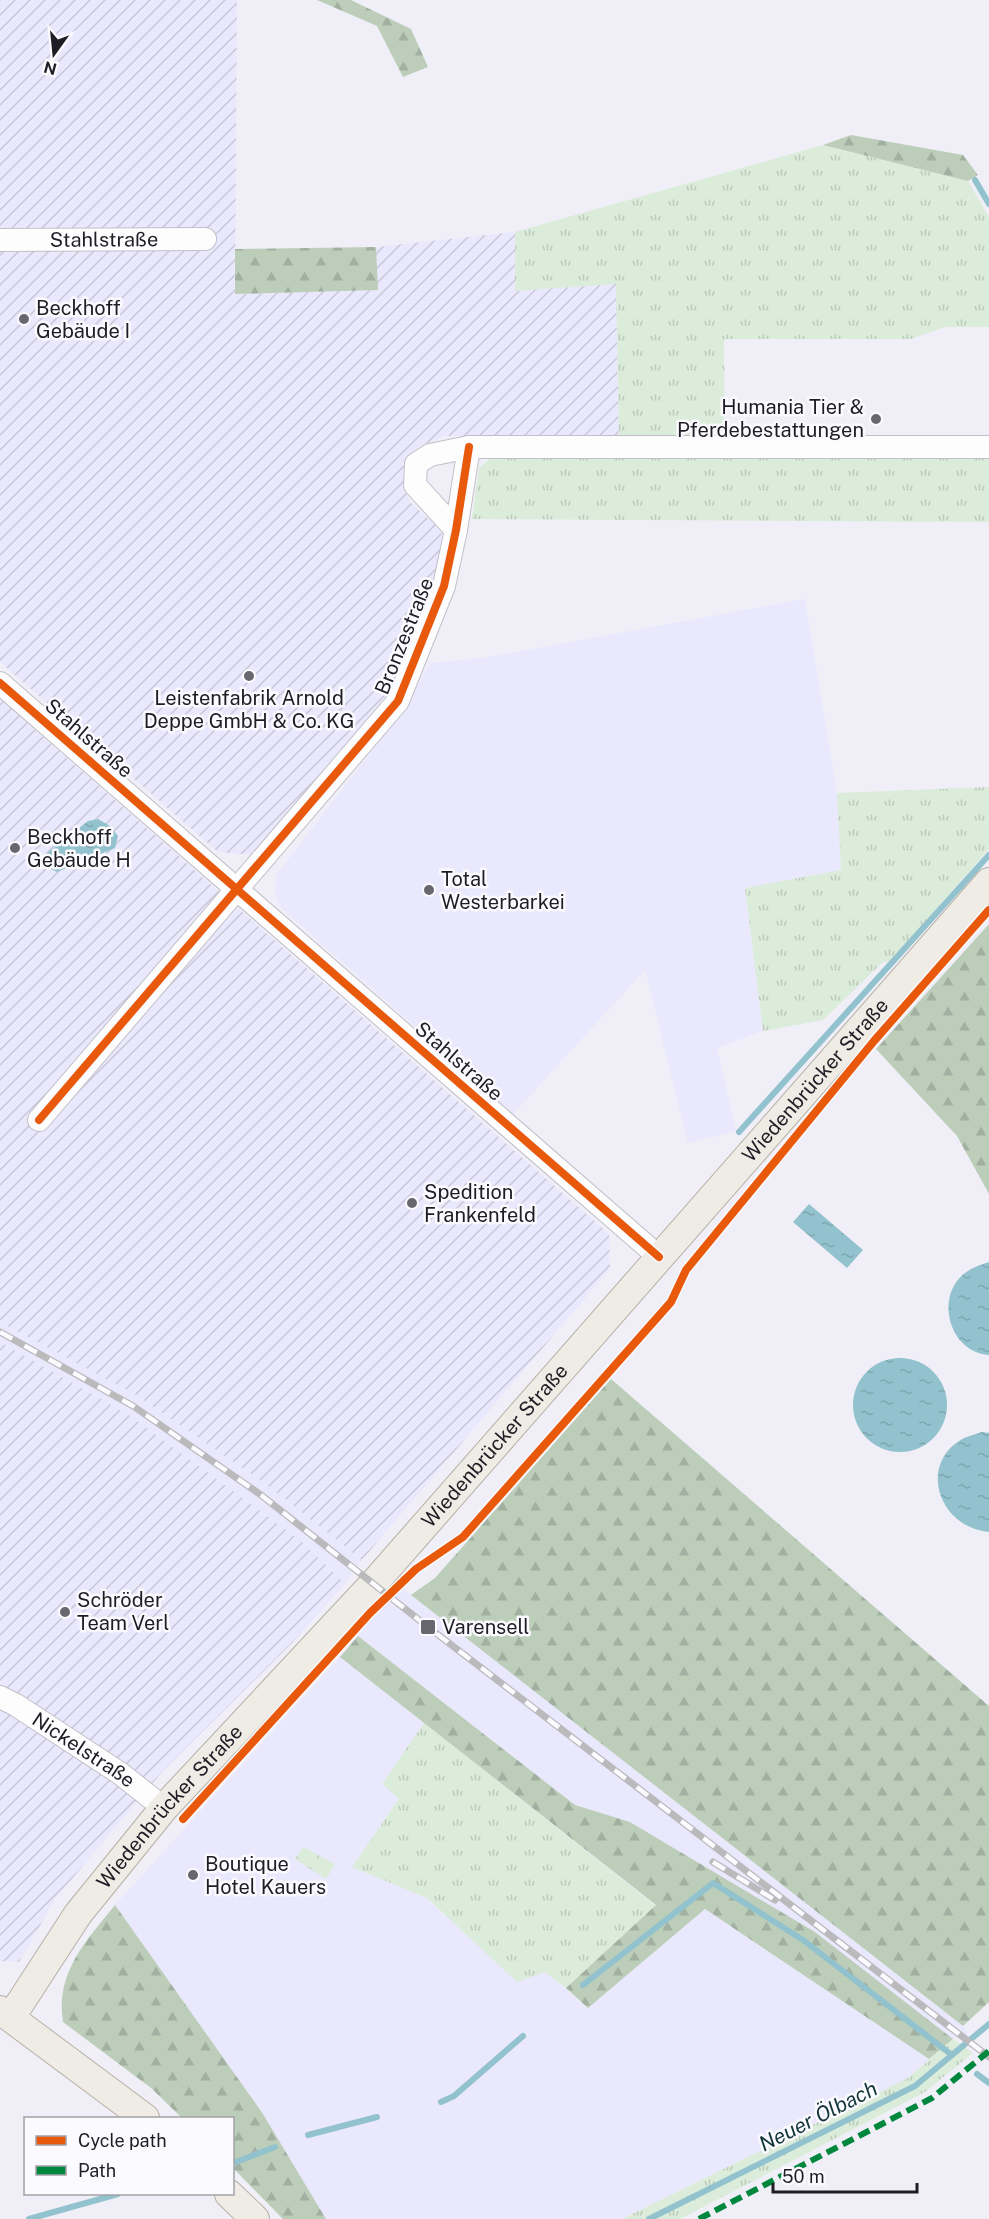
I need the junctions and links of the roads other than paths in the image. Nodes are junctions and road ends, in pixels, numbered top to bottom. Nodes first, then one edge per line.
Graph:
1 (206, 239) dead end
2 (0, 240) edge
3 (469, 447) junction
4 (989, 447) edge
5 (456, 530) junction
6 (0, 682) edge
7 (989, 882) edge
8 (237, 889) junction
9 (39, 1120) dead end
10 (659, 1257) junction
11 (0, 1697) edge
12 (164, 1808) junction
13 (5, 2014) edge
14 (144, 2117) edge
15 (231, 2195) edge
16 (255, 2219) edge

1 - 2 street, Stahlstraße
3 - 4 street
3 - 5 street, Bronzestraße
3 - 5 street
5 - 8 street, Bronzestraße
6 - 8 street, Stahlstraße
7 - 10 main road, Wiedenbrücker Straße
8 - 9 street
8 - 10 street, Stahlstraße
10 - 12 main road, Wiedenbrücker Straße
11 - 12 street, Nickelstraße
12 - 13 main road, Wiedenbrücker Straße
13 - 14 main road
15 - 16 main road

